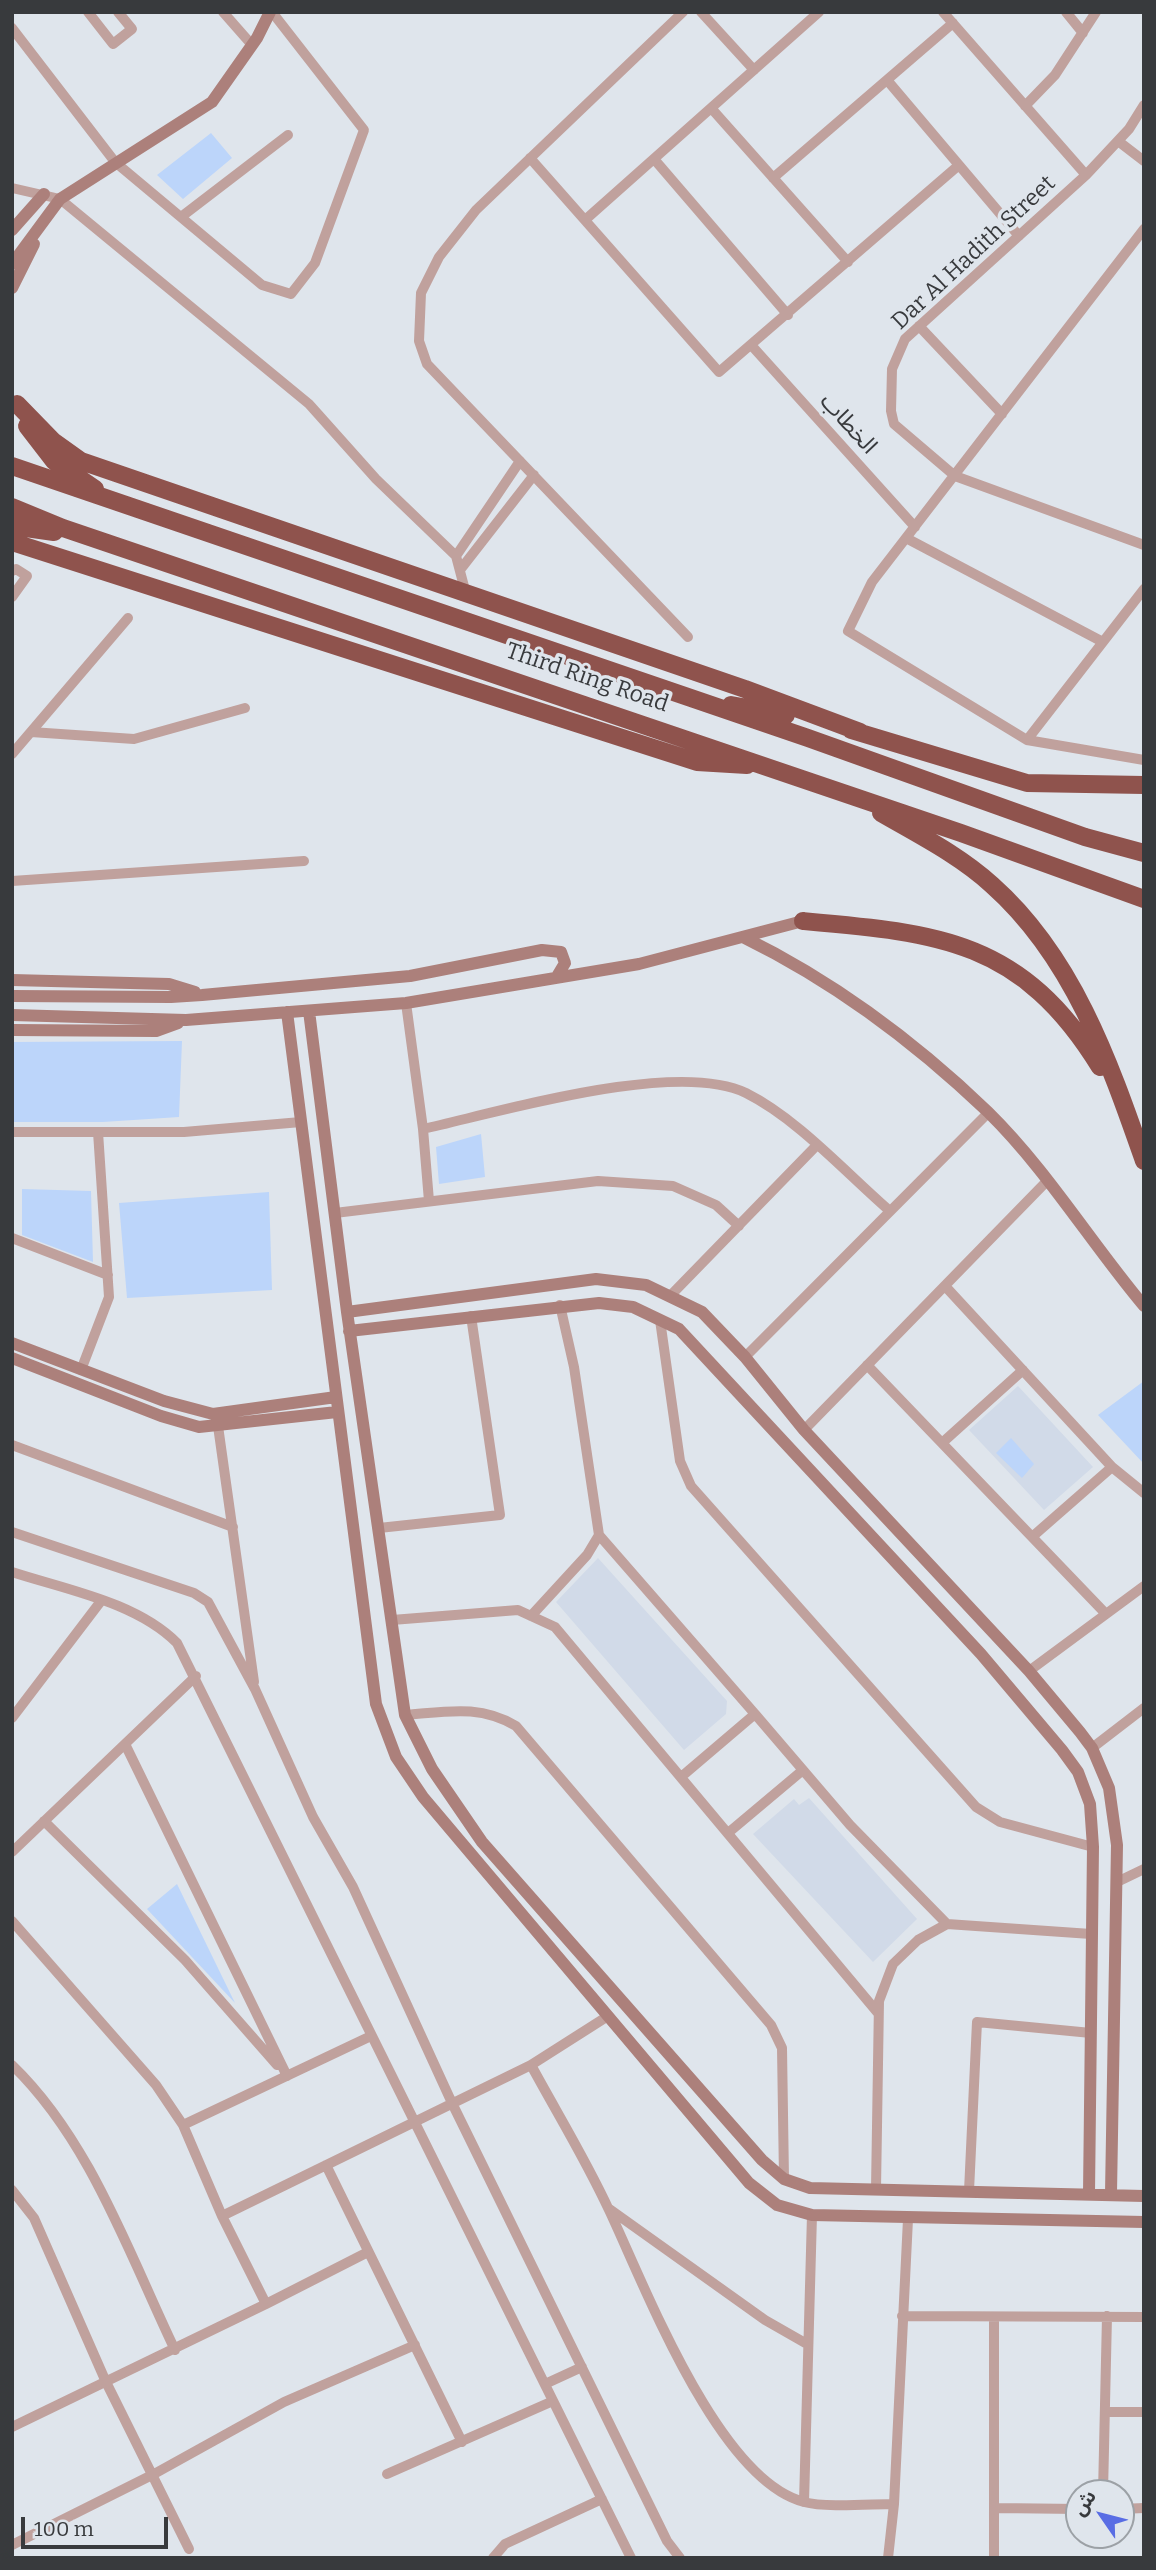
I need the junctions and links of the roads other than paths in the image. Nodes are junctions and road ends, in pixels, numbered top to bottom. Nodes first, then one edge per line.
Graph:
1 (88, 12) edge
2 (118, 12) edge
3 (223, 12) edge
4 (271, 12) edge
5 (683, 12) edge
6 (701, 12) edge
7 (819, 12) edge
8 (943, 12) edge
9 (1066, 12) edge
10 (1096, 12) edge
11 (953, 23) junction
12 (12, 28) edge
13 (1083, 33) junction
14 (252, 45) junction
15 (754, 70) junction
16 (887, 80) junction
17 (1144, 105) edge
18 (1025, 106) junction
19 (711, 108) junction
20 (288, 135) dead end
21 (1118, 141) junction
22 (530, 158) junction
23 (654, 159) junction
24 (1144, 161) edge
25 (115, 162) junction
26 (959, 165) junction
27 (1086, 175) junction
28 (773, 178) junction
29 (12, 188) edge
30 (44, 194) junction
31 (61, 199) junction
32 (52, 211) junction
33 (180, 217) junction
34 (585, 220) junction
35 (1144, 229) edge
36 (12, 230) edge
37 (1019, 236) junction
38 (848, 262) junction
39 (12, 264) edge
40 (12, 288) edge
41 (788, 315) junction
42 (919, 326) junction
43 (752, 346) junction
44 (14, 399) edge
45 (1002, 414) junction
46 (520, 461) junction
47 (12, 466) edge
48 (534, 475) junction
49 (955, 475) junction
50 (121, 505) junction
51 (12, 507) edge
52 (12, 526) edge
53 (915, 527) junction
54 (95, 538) junction
55 (906, 538) junction
56 (12, 542) edge
57 (1144, 545) edge
58 (456, 556) junction
59 (460, 570) junction
60 (12, 571) edge
61 (1144, 589) edge
62 (467, 595) junction
63 (12, 597) edge
64 (283, 601) junction
65 (128, 618) dead end
66 (688, 637) dead end
67 (1101, 641) junction
68 (368, 658) junction
69 (700, 702) junction
70 (245, 708) dead end
71 (31, 732) junction
72 (860, 732) junction
73 (1027, 740) junction
74 (12, 754) edge
75 (1144, 760) edge
76 (770, 767) junction
77 (1144, 785) edge
78 (847, 793) junction
79 (1144, 853) edge
80 (304, 861) dead end
81 (12, 881) edge
82 (1144, 899) edge
83 (803, 921) joint
84 (743, 937) junction
85 (556, 978) junction
86 (12, 980) edge
87 (202, 995) junction
88 (12, 996) edge
89 (406, 1003) junction
90 (309, 1011) junction
91 (287, 1012) junction
92 (12, 1015) edge
93 (186, 1020) junction
94 (12, 1030) edge
95 (1125, 1108) junction
96 (988, 1113) junction
97 (301, 1122) junction
98 (423, 1129) junction
99 (12, 1132) edge
100 (98, 1132) junction
101 (816, 1146) junction
102 (1144, 1161) edge
103 (1047, 1181) junction
104 (429, 1201) junction
105 (890, 1211) junction
106 (335, 1213) junction
107 (739, 1226) junction
108 (12, 1238) edge
109 (108, 1275) junction
110 (945, 1286) junction
111 (671, 1295) junction
112 (560, 1305) junction
113 (1144, 1306) edge
114 (347, 1312) junction
115 (471, 1316) junction
116 (660, 1320) junction
117 (349, 1331) junction
118 (12, 1343) edge
119 (745, 1357) junction
120 (12, 1358) edge
121 (867, 1365) junction
122 (81, 1370) junction
123 (1023, 1370) junction
124 (336, 1397) junction
125 (337, 1412) junction
126 (218, 1426) junction
127 (804, 1430) junction
128 (943, 1443) junction
129 (12, 1445) edge
130 (1112, 1467) junction
131 (1144, 1493) edge
132 (233, 1527) junction
133 (379, 1528) junction
134 (12, 1532) edge
135 (599, 1535) junction
136 (1032, 1537) junction
137 (12, 1572) edge
138 (1144, 1586) edge
139 (101, 1601) junction
140 (1106, 1614) junction
141 (531, 1616) junction
142 (392, 1620) junction
143 (1028, 1671) junction
144 (196, 1676) junction
145 (255, 1689) junction
146 (1144, 1708) edge
147 (755, 1714) junction
148 (405, 1715) junction
149 (12, 1718) edge
150 (125, 1744) junction
151 (1092, 1748) junction
152 (803, 1770) junction
153 (681, 1777) junction
154 (44, 1821) junction
155 (728, 1833) junction
156 (1093, 1847) junction
157 (12, 1852) edge
158 (1144, 1870) edge
159 (1116, 1882) junction
160 (12, 1921) edge
161 (947, 1924) junction
162 (1091, 1934) junction
163 (878, 2013) junction
164 (608, 2015) junction
165 (1091, 2033) junction
166 (371, 2035) junction
167 (12, 2065) edge
168 (531, 2065) junction
169 (287, 2076) junction
170 (452, 2103) junction
171 (414, 2122) junction
172 (183, 2125) junction
173 (326, 2165) junction
174 (784, 2179) junction
175 (876, 2189) junction
176 (12, 2190) edge
177 (969, 2191) junction
178 (1089, 2193) junction
179 (1111, 2193) junction
180 (1144, 2196) edge
181 (608, 2207) junction
182 (813, 2215) junction
183 (222, 2216) junction
184 (908, 2219) junction
185 (1144, 2222) edge
186 (368, 2252) junction
187 (266, 2305) junction
188 (902, 2316) junction
189 (1108, 2316) junction
190 (1144, 2317) edge
191 (994, 2318) junction
192 (807, 2344) junction
193 (415, 2345) junction
194 (175, 2350) junction
195 (582, 2367) junction
196 (106, 2382) junction
197 (545, 2384) junction
198 (553, 2401) junction
199 (1105, 2412) junction
200 (1144, 2412) edge
201 (12, 2427) edge
202 (462, 2442) junction
203 (154, 2474) junction
204 (387, 2474) dead end
205 (1103, 2479) edge
206 (602, 2499) junction
207 (804, 2502) junction
208 (894, 2504) junction
209 (996, 2508) junction
210 (1065, 2509) edge
211 (12, 2545) edge
212 (189, 2549) dead end
213 (493, 2558) edge
214 (631, 2558) edge
215 (680, 2558) edge
216 (888, 2558) edge
217 (994, 2558) edge

1 - 2 street
3 - 14 street
4 - 14 street
4 - 33 street
5 - 22 street
6 - 15 street
7 - 15 street
8 - 11 street
9 - 13 street
10 - 13 street
11 - 16 street
11 - 18 street
12 - 25 street
13 - 18 street
14 - 25 street
15 - 19 street
16 - 26 street
16 - 28 street
17 - 21 street, Dar Al Hadith Street
18 - 27 street
19 - 23 street
19 - 28 street
20 - 33 street
21 - 24 street
21 - 27 street, Dar Al Hadith Street
22 - 34 street
22 - 46 street
23 - 34 street
23 - 41 street
25 - 31 street
25 - 33 street
26 - 37 street
26 - 38 street
27 - 37 street, Dar Al Hadith Street
28 - 38 street
29 - 30 street
30 - 31 street
30 - 36 street
31 - 32 street
31 - 58 street
32 - 39 street
32 - 40 street
34 - 43 street
35 - 45 street
37 - 42 street, Dar Al Hadith Street
38 - 41 street
41 - 43 street
42 - 45 street
42 - 49 street, Dar Al Hadith Street
43 - 53 street, الخطاب
44 - 50 highway
44 - 62 highway
45 - 49 street
46 - 48 street
46 - 58 street
47 - 50 highway, Third Ring Road
48 - 59 street
48 - 66 street
49 - 53 street
49 - 57 street, Dar Al Hadith Street
50 - 69 highway, Third Ring Road
51 - 54 highway, Third Ring Road
52 - 54 highway
53 - 55 street
54 - 64 highway, Third Ring Road
55 - 67 street
55 - 73 street
56 - 68 highway
58 - 59 street
59 - 62 street
60 - 63 street
61 - 67 street
62 - 72 highway
64 - 68 highway
64 - 76 highway, Third Ring Road
65 - 71 street
67 - 73 street
68 - 76 highway
69 - 72 highway
69 - 79 highway, Third Ring Road
70 - 71 street
71 - 74 street
72 - 77 highway
73 - 75 street
76 - 78 highway, Third Ring Road
78 - 82 highway, Third Ring Road
78 - 95 highway
80 - 81 street
83 - 84 street
83 - 95 highway
84 - 85 street
84 - 96 street
85 - 87 street
85 - 89 street
86 - 87 street
87 - 88 street
89 - 90 street
89 - 98 street
90 - 91 street
90 - 106 street
91 - 93 street
91 - 97 street
92 - 93 street
93 - 94 street
95 - 102 highway
96 - 103 street
96 - 105 street
97 - 100 street
97 - 124 street
98 - 101 street
98 - 104 street
99 - 100 street
100 - 109 street
101 - 105 street
101 - 107 street
103 - 110 street
103 - 113 street
104 - 106 street
104 - 107 street
105 - 119 street
106 - 114 street
107 - 111 street
108 - 109 street
109 - 122 street
110 - 121 street
110 - 123 street
111 - 114 street
111 - 119 street
112 - 115 street
112 - 116 street
112 - 135 street
114 - 117 street
115 - 117 street
115 - 133 street
116 - 156 street
116 - 156 street
117 - 133 street
118 - 122 street
119 - 127 street
120 - 126 street
121 - 127 street
121 - 128 street
122 - 124 street
123 - 128 street
123 - 130 street
124 - 125 street
125 - 126 street
125 - 164 street
126 - 132 street
127 - 143 street
128 - 136 street
129 - 132 street
130 - 131 street
130 - 136 street
132 - 145 street
133 - 142 street
134 - 145 street
135 - 141 street
135 - 147 street
136 - 140 street
137 - 139 street
138 - 140 street
139 - 144 street
139 - 149 street
140 - 143 street
141 - 142 street
141 - 153 street
142 - 148 street
143 - 151 street
144 - 150 street
144 - 166 street
145 - 170 street
146 - 151 street
147 - 152 street
147 - 153 street
148 - 174 street
148 - 174 street
150 - 154 street
150 - 169 street
151 - 159 street
152 - 155 street
152 - 161 street
153 - 155 street
154 - 157 street
154 - 169 street
155 - 163 street
156 - 162 street
158 - 159 street
159 - 179 street
160 - 172 street
161 - 162 street
161 - 163 street
162 - 165 street
163 - 175 street
164 - 168 street
164 - 182 street
165 - 177 street
165 - 178 street
166 - 169 street
166 - 171 street
167 - 194 street
168 - 170 street
168 - 181 street
169 - 172 street
170 - 171 street
170 - 195 street
171 - 173 street
171 - 197 street
172 - 183 street
173 - 183 street
173 - 186 street
174 - 175 street
175 - 177 street
176 - 196 street
177 - 178 street
178 - 179 street
179 - 180 street
181 - 192 street
181 - 207 street
182 - 184 street
182 - 192 street
183 - 187 street
184 - 185 street
184 - 188 street
186 - 187 street
186 - 193 street
187 - 194 street
188 - 191 street
188 - 208 street
189 - 190 street
189 - 191 street
189 - 199 street
191 - 209 street
192 - 207 street
193 - 202 street
193 - 203 street
194 - 196 street
195 - 197 street
195 - 215 street
196 - 201 street
196 - 203 street
197 - 198 street
198 - 202 street
198 - 206 street
199 - 200 street
199 - 205 street
202 - 204 street
203 - 211 street
203 - 212 street
206 - 213 street
206 - 214 street
207 - 208 street
208 - 216 street
209 - 210 street
209 - 217 street

